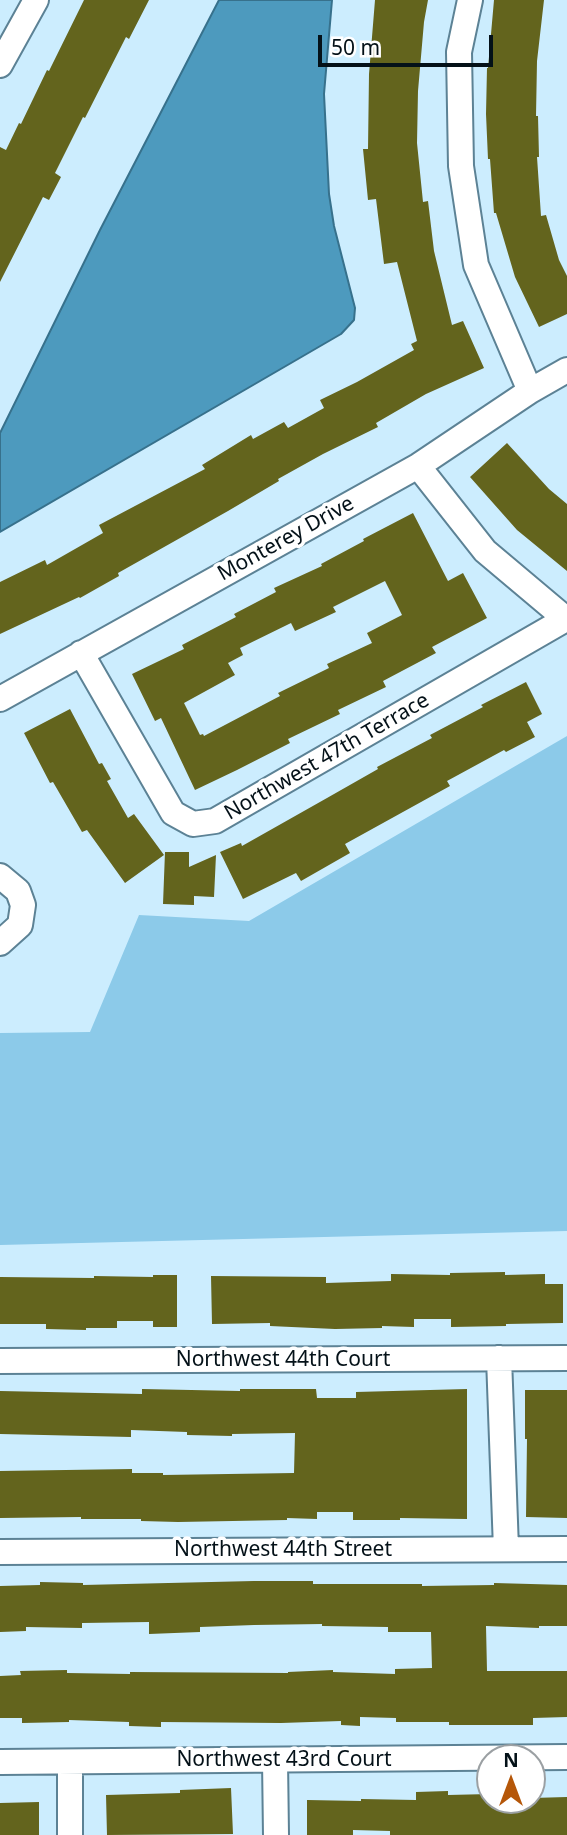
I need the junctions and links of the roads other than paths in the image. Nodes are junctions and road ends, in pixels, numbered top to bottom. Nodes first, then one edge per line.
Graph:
1 (36, 0) edge
2 (470, 0) edge
3 (0, 65) edge
4 (567, 370) edge
5 (530, 391) junction
6 (418, 466) junction
7 (567, 620) edge
8 (81, 653) junction
9 (0, 699) edge
10 (0, 876) edge
11 (0, 943) edge
12 (499, 1358) junction
13 (567, 1358) edge
14 (0, 1361) edge
15 (506, 1549) junction
16 (567, 1549) edge
17 (0, 1552) edge
18 (567, 1757) edge
19 (275, 1760) junction
20 (0, 1762) edge
21 (70, 1762) junction
22 (70, 1835) edge
23 (276, 1835) edge

1 - 3 street
2 - 5 street
4 - 5 street, Monterey Drive
5 - 6 street, Monterey Drive
6 - 7 street
6 - 8 street, Monterey Drive
7 - 8 street, Northwest 47th Terrace
8 - 9 street, Monterey Drive
10 - 11 street
12 - 13 street, Northwest 44th Court
12 - 14 street, Northwest 44th Court
12 - 15 street
15 - 16 street, Northwest 44th Street
15 - 17 street, Northwest 44th Street
18 - 19 street, Northwest 43rd Court
19 - 21 street, Northwest 43rd Court
19 - 23 street
20 - 21 street, Northwest 43rd Court
21 - 22 street

